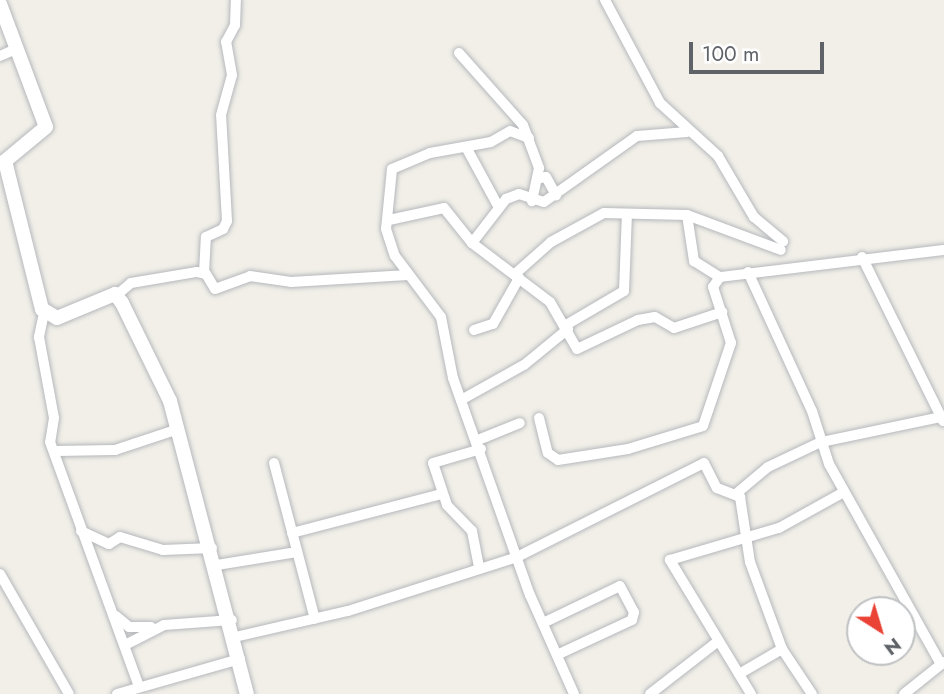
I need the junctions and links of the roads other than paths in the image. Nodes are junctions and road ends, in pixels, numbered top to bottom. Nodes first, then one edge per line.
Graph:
1 (236, 0) edge
2 (605, 0) edge
3 (0, 4) edge
4 (16, 50) junction
5 (459, 53) dead end
6 (0, 56) edge
7 (687, 132) junction
8 (529, 138) junction
9 (467, 147) junction
10 (4, 158) edge
11 (537, 179) junction
12 (556, 195) junction
13 (532, 201) junction
14 (497, 204) junction
15 (626, 214) junction
16 (687, 215) junction
17 (389, 220) junction
18 (472, 243) junction
19 (944, 250) edge
20 (862, 257) junction
21 (748, 272) junction
22 (204, 273) junction
23 (408, 275) junction
24 (517, 276) junction
25 (720, 277) junction
26 (117, 295) junction
27 (722, 312) junction
28 (44, 313) junction
29 (567, 327) junction
30 (474, 330) dead end
31 (461, 400) junction
32 (539, 418) dead end
33 (942, 420) edge
34 (520, 423) dead end
35 (178, 429) junction
36 (821, 442) junction
37 (479, 444) junction
38 (56, 452) junction
39 (274, 463) dead end
40 (844, 492) junction
41 (737, 493) junction
42 (442, 494) junction
43 (81, 531) junction
44 (292, 533) junction
45 (749, 538) junction
46 (212, 548) junction
47 (297, 552) junction
48 (517, 558) junction
49 (217, 565) junction
50 (479, 567) junction
51 (0, 574) edge
52 (113, 612) junction
53 (232, 620) junction
54 (315, 620) junction
55 (542, 623) junction
56 (154, 627) junction
57 (235, 637) junction
58 (717, 642) junction
59 (125, 645) junction
60 (782, 649) junction
61 (557, 655) junction
62 (240, 659) junction
63 (943, 663) edge
64 (739, 674) junction
65 (139, 687) junction
66 (69, 694) edge
67 (120, 694) edge
68 (247, 694) edge
69 (574, 694) edge
70 (650, 694) edge
71 (751, 694) edge
72 (812, 694) edge
73 (904, 694) edge

1 - 22 street
2 - 7 street
3 - 4 street
4 - 6 street
4 - 10 street
5 - 8 street
7 - 12 street
7 - 16 street
8 - 9 street
8 - 11 street
9 - 14 street
9 - 17 street
10 - 28 street
11 - 12 street
11 - 13 street
12 - 13 street
13 - 14 street
14 - 18 street
15 - 16 street
15 - 24 street
15 - 29 street
16 - 25 street
17 - 18 street
17 - 23 street
18 - 24 street
19 - 20 street
20 - 21 street
20 - 33 street
21 - 25 street
21 - 36 street
22 - 23 street
22 - 26 street
23 - 31 street
24 - 29 street
24 - 30 street
25 - 27 street
26 - 28 street
26 - 35 street
27 - 29 street
27 - 32 street
28 - 38 street
29 - 31 street
31 - 37 street
33 - 36 street
34 - 37 street
35 - 38 street
35 - 46 street
36 - 40 street
36 - 41 street
37 - 42 street
37 - 48 street
38 - 43 street
39 - 44 street
40 - 45 street
40 - 63 street
41 - 45 street
41 - 48 street
42 - 44 street
42 - 50 street
43 - 46 street
43 - 52 street
44 - 47 street
45 - 58 street
45 - 60 street
46 - 49 street
47 - 49 street
47 - 54 street
48 - 50 street
48 - 55 street
49 - 53 street
50 - 54 street
51 - 66 street
52 - 56 street
52 - 59 street
53 - 56 street
53 - 57 street
54 - 57 street
55 - 61 street
55 - 61 street
56 - 59 street
57 - 62 street
58 - 64 street
58 - 70 street
59 - 65 street
60 - 64 street
60 - 72 street
61 - 69 street
62 - 65 street
62 - 68 street
63 - 73 street
64 - 71 street
65 - 67 street

